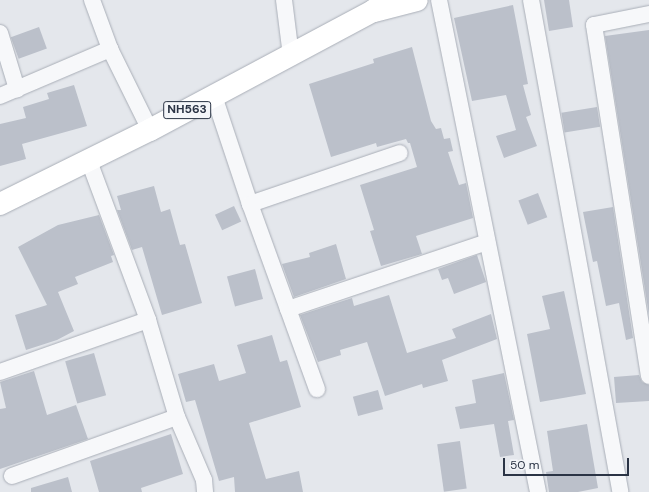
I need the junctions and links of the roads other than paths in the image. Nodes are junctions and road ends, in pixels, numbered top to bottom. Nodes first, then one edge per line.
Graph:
1 (92, 0) edge
2 (284, 0) edge
3 (417, 0) edge
4 (439, 0) edge
5 (531, 0) edge
6 (380, 6) edge
7 (649, 14) edge
8 (0, 33) edge
9 (110, 49) junction
10 (291, 56) junction
11 (17, 89) junction
12 (0, 96) edge
13 (214, 96) junction
14 (150, 130) junction
15 (400, 153) dead end
16 (89, 161) junction
17 (0, 204) edge
18 (250, 204) junction
19 (488, 242) junction
20 (288, 309) junction
21 (148, 320) junction
22 (0, 372) edge
23 (649, 376) edge
24 (317, 389) dead end
25 (177, 416) junction
26 (12, 476) dead end
27 (205, 492) edge
28 (538, 492) edge
29 (620, 492) edge

1 - 9 street
2 - 10 street
3 - 6 highway, NH563
4 - 19 street
5 - 29 street
6 - 10 highway, NH563
7 - 23 street
8 - 11 street
9 - 11 street
9 - 14 street
10 - 13 highway, NH563
11 - 12 street
13 - 14 highway, NH563
13 - 18 street
14 - 16 highway, NH563
15 - 18 street
16 - 17 highway, NH563
16 - 21 street
18 - 20 street
19 - 20 street
19 - 28 street
20 - 24 street
21 - 22 street
21 - 25 street
25 - 26 street
25 - 27 street

